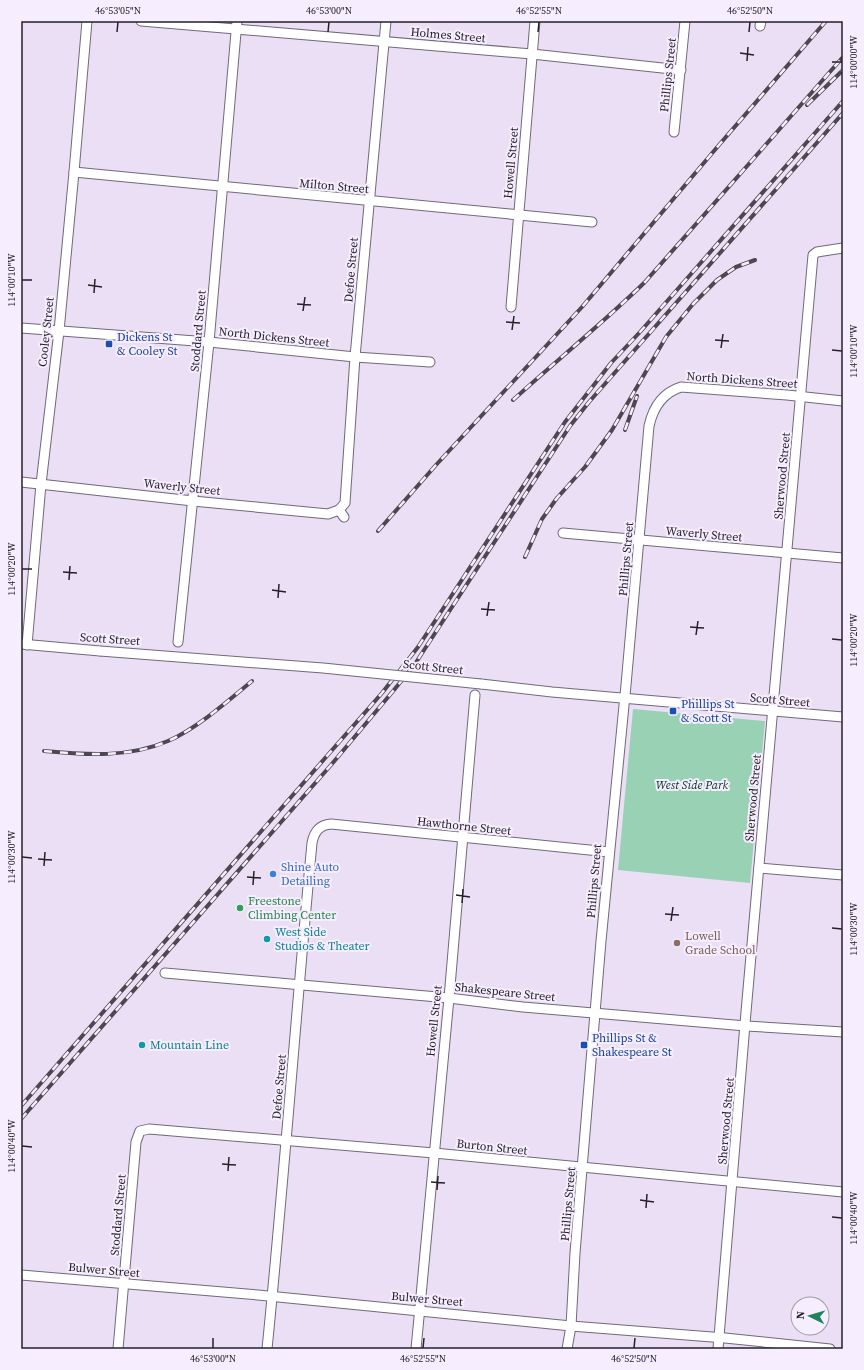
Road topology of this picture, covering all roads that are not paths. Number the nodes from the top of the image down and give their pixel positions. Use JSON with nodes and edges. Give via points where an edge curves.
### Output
{"nodes":[{"id":1,"x":87,"y":21,"type":"edge"},
{"id":2,"x":141,"y":21,"type":"edge"},
{"id":3,"x":386,"y":21,"type":"edge"},
{"id":4,"x":535,"y":21,"type":"edge"},
{"id":5,"x":685,"y":21,"type":"edge"},
{"id":6,"x":236,"y":25,"type":"edge"},
{"id":7,"x":384,"y":42,"type":"junction"},
{"id":8,"x":532,"y":54,"type":"junction"},
{"id":9,"x":681,"y":70,"type":"junction"},
{"id":10,"x":674,"y":132,"type":"dead end"},
{"id":11,"x":74,"y":172,"type":"junction"},
{"id":12,"x":222,"y":187,"type":"junction"},
{"id":13,"x":369,"y":201,"type":"junction"},
{"id":14,"x":519,"y":214,"type":"junction"},
{"id":15,"x":592,"y":222,"type":"dead end"},
{"id":16,"x":843,"y":248,"type":"edge"},
{"id":17,"x":511,"y":307,"type":"dead end"},
{"id":18,"x":21,"y":328,"type":"edge"},
{"id":19,"x":58,"y":332,"type":"junction"},
{"id":20,"x":209,"y":342,"type":"junction"},
{"id":21,"x":355,"y":357,"type":"junction"},
{"id":22,"x":430,"y":362,"type":"dead end"},
{"id":23,"x":801,"y":397,"type":"junction"},
{"id":24,"x":843,"y":401,"type":"edge"},
{"id":25,"x":651,"y":416,"type":"joint"},
{"id":26,"x":21,"y":482,"type":"edge"},
{"id":27,"x":41,"y":484,"type":"junction"},
{"id":28,"x":193,"y":501,"type":"junction"},
{"id":29,"x":342,"y":513,"type":"joint"},
{"id":30,"x":563,"y":533,"type":"dead end"},
{"id":31,"x":639,"y":540,"type":"junction"},
{"id":32,"x":787,"y":554,"type":"junction"},
{"id":33,"x":843,"y":558,"type":"edge"},
{"id":34,"x":178,"y":642,"type":"dead end"},
{"id":35,"x":24,"y":645,"type":"edge"},
{"id":36,"x":475,"y":695,"type":"dead end"},
{"id":37,"x":625,"y":698,"type":"junction"},
{"id":38,"x":773,"y":712,"type":"junction"},
{"id":39,"x":843,"y":717,"type":"edge"},
{"id":40,"x":318,"y":829,"type":"joint"},
{"id":41,"x":463,"y":838,"type":"junction"},
{"id":42,"x":609,"y":852,"type":"junction"},
{"id":43,"x":759,"y":868,"type":"junction"},
{"id":44,"x":843,"y":875,"type":"edge"},
{"id":45,"x":165,"y":973,"type":"dead end"},
{"id":46,"x":299,"y":984,"type":"junction"},
{"id":47,"x":449,"y":998,"type":"junction"},
{"id":48,"x":595,"y":1013,"type":"junction"},
{"id":49,"x":746,"y":1026,"type":"junction"},
{"id":50,"x":843,"y":1032,"type":"edge"},
{"id":51,"x":140,"y":1130,"type":"joint"},
{"id":52,"x":286,"y":1141,"type":"junction"},
{"id":53,"x":434,"y":1153,"type":"junction"},
{"id":54,"x":583,"y":1168,"type":"junction"},
{"id":55,"x":732,"y":1181,"type":"junction"},
{"id":56,"x":843,"y":1192,"type":"edge"},
{"id":57,"x":21,"y":1275,"type":"edge"},
{"id":58,"x":124,"y":1284,"type":"junction"},
{"id":59,"x":272,"y":1297,"type":"junction"},
{"id":60,"x":420,"y":1311,"type":"junction"},
{"id":61,"x":571,"y":1326,"type":"junction"},
{"id":62,"x":719,"y":1338,"type":"junction"},
{"id":63,"x":118,"y":1349,"type":"edge"},
{"id":64,"x":267,"y":1349,"type":"edge"},
{"id":65,"x":416,"y":1349,"type":"edge"},
{"id":66,"x":567,"y":1349,"type":"edge"},
{"id":67,"x":718,"y":1349,"type":"edge"},
{"id":68,"x":830,"y":1349,"type":"edge"}],
"edges":[{"from":1,"to":11,"type":"street","name":"Cooley Street"},
{"from":2,"to":6,"type":"street","name":"Holmes Street"},
{"from":3,"to":7,"type":"street","name":"Defoe Street"},
{"from":4,"to":8,"type":"street","name":"Howell Street"},
{"from":5,"to":9,"type":"street","name":"Phillips Street"},
{"from":6,"to":7,"type":"street","name":"Holmes Street"},
{"from":6,"to":12,"type":"street","name":"Stoddard Street"},
{"from":7,"to":8,"type":"street","name":"Holmes Street"},
{"from":7,"to":13,"type":"street","name":"Defoe Street"},
{"from":8,"to":9,"type":"street","name":"Holmes Street"},
{"from":8,"to":14,"type":"street","name":"Howell Street"},
{"from":9,"to":10,"type":"street","name":"Phillips Street"},
{"from":11,"to":12,"type":"street","name":"Milton Street"},
{"from":11,"to":19,"type":"street","name":"Cooley Street"},
{"from":12,"to":13,"type":"street","name":"Milton Street"},
{"from":12,"to":20,"type":"street","name":"Stoddard Street"},
{"from":13,"to":14,"type":"street","name":"Milton Street"},
{"from":13,"to":21,"type":"street","name":"Defoe Street"},
{"from":14,"to":15,"type":"street","name":"Milton Street"},
{"from":14,"to":17,"type":"street","name":"Howell Street"},
{"from":16,"to":23,"type":"street","name":"Sherwood Street","via":[[817,252],[813,255]]},
{"from":18,"to":19,"type":"street","name":"North Dickens Street"},
{"from":19,"to":20,"type":"street","name":"North Dickens Street"},
{"from":19,"to":27,"type":"street","name":"Cooley Street"},
{"from":20,"to":21,"type":"street","name":"North Dickens Street"},
{"from":20,"to":28,"type":"street","name":"Stoddard Street"},
{"from":21,"to":22,"type":"street","name":"North Dickens Street"},
{"from":21,"to":29,"type":"street","name":"Defoe Street","via":[[345,503]]},
{"from":23,"to":24,"type":"street","name":"North Dickens Street"},
{"from":23,"to":25,"type":"street","name":"North Dickens Street","via":[[681,387],[661,399]]},
{"from":23,"to":32,"type":"street","name":"Sherwood Street"},
{"from":25,"to":31,"type":"street","name":"Phillips Street"},
{"from":26,"to":27,"type":"street","name":"Waverly Street"},
{"from":27,"to":28,"type":"street","name":"Waverly Street"},
{"from":27,"to":35,"type":"street","name":"Cooley Street"},
{"from":28,"to":29,"type":"street","name":"Waverly Street","via":[[328,514]]},
{"from":28,"to":34,"type":"street","name":"Stoddard Street"},
{"from":30,"to":31,"type":"street","name":"Waverly Street"},
{"from":31,"to":32,"type":"street","name":"Waverly Street"},
{"from":31,"to":37,"type":"street","name":"Phillips Street"},
{"from":32,"to":33,"type":"street","name":"Waverly Street"},
{"from":32,"to":38,"type":"street","name":"Sherwood Street"},
{"from":35,"to":37,"type":"street","name":"Scott Street","bridge":true,"via":[[322,668]]},
{"from":36,"to":41,"type":"street","name":"Howell Street"},
{"from":37,"to":38,"type":"street","name":"Scott Street"},
{"from":37,"to":42,"type":"street","name":"Phillips Street"},
{"from":38,"to":39,"type":"street","name":"Scott Street"},
{"from":38,"to":43,"type":"street","name":"Sherwood Street"},
{"from":40,"to":41,"type":"street","name":"Hawthorne Street","via":[[331,824]]},
{"from":40,"to":46,"type":"street","name":"Defoe Street","via":[[312,843]]},
{"from":41,"to":42,"type":"street","name":"Hawthorne Street"},
{"from":41,"to":47,"type":"street","name":"Howell Street"},
{"from":42,"to":48,"type":"street","name":"Phillips Street"},
{"from":43,"to":44,"type":"street"},
{"from":43,"to":49,"type":"street","name":"Sherwood Street"},
{"from":45,"to":46,"type":"street","name":"Shakespeare Street"},
{"from":46,"to":47,"type":"street","name":"Shakespeare Street"},
{"from":46,"to":52,"type":"street","name":"Defoe Street"},
{"from":47,"to":48,"type":"street","name":"Shakespeare Street"},
{"from":47,"to":53,"type":"street","name":"Howell Street"},
{"from":48,"to":49,"type":"street","name":"Shakespeare Street"},
{"from":48,"to":54,"type":"street","name":"Phillips Street"},
{"from":49,"to":50,"type":"street","name":"Shakespeare Street"},
{"from":49,"to":55,"type":"street","name":"Sherwood Street"},
{"from":51,"to":52,"type":"street","name":"Burton Street"},
{"from":51,"to":58,"type":"street","name":"Stoddard Street","via":[[136,1142]]},
{"from":52,"to":53,"type":"street","name":"Burton Street"},
{"from":52,"to":59,"type":"street","name":"Defoe Street"},
{"from":53,"to":54,"type":"street","name":"Burton Street"},
{"from":53,"to":60,"type":"street","name":"Howell Street"},
{"from":54,"to":55,"type":"street","name":"Burton Street"},
{"from":54,"to":61,"type":"street","name":"Phillips Street"},
{"from":55,"to":56,"type":"street","name":"Burton Street"},
{"from":55,"to":62,"type":"street","name":"Sherwood Street"},
{"from":57,"to":58,"type":"street","name":"Bulwer Street"},
{"from":58,"to":59,"type":"street","name":"Bulwer Street"},
{"from":58,"to":63,"type":"street","name":"Stoddard Street"},
{"from":59,"to":60,"type":"street","name":"Bulwer Street"},
{"from":59,"to":64,"type":"street","name":"Defoe Street"},
{"from":60,"to":61,"type":"street","name":"Bulwer Street"},
{"from":60,"to":65,"type":"street","name":"Howell Street"},
{"from":61,"to":62,"type":"street","name":"Bulwer Street"},
{"from":61,"to":66,"type":"street","name":"Phillips Street"},
{"from":62,"to":67,"type":"street","name":"Sherwood Street"},
{"from":62,"to":68,"type":"street","name":"Bulwer Street"}]}
